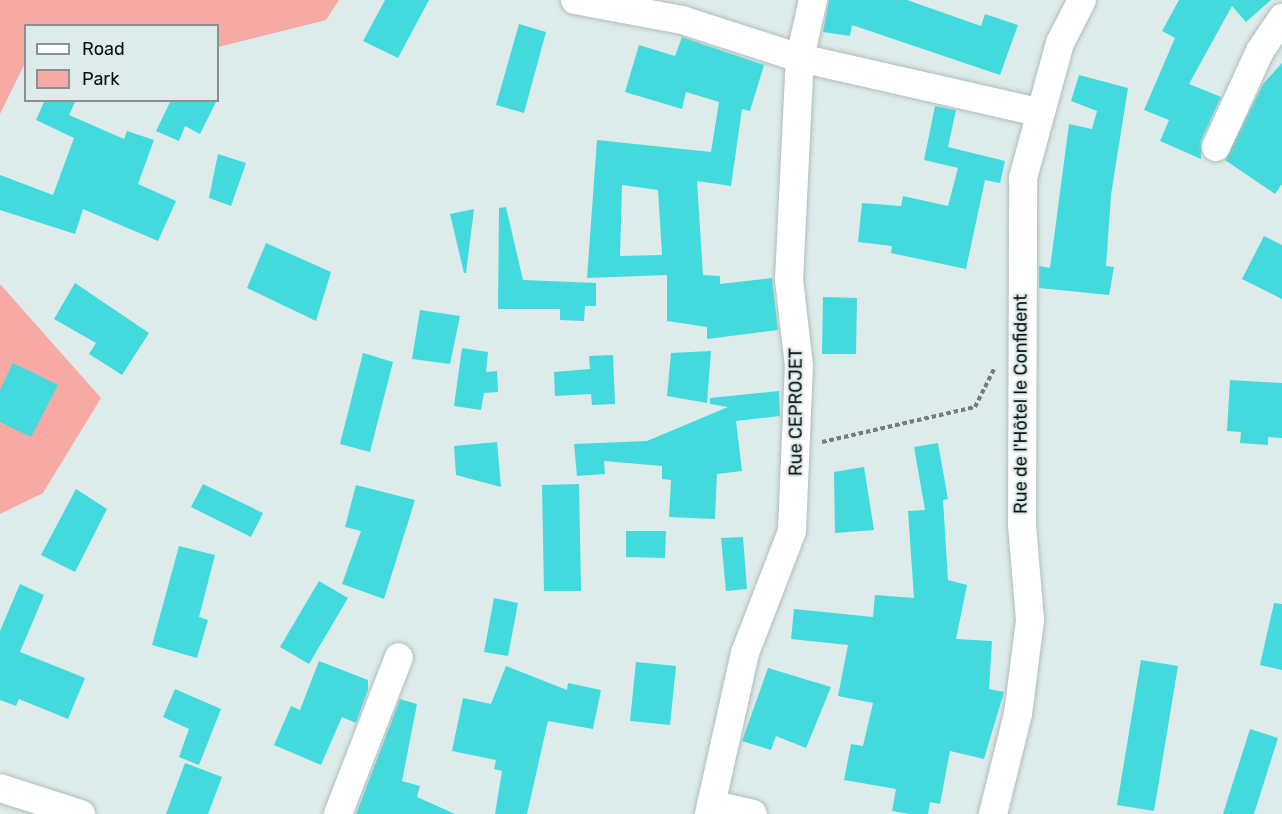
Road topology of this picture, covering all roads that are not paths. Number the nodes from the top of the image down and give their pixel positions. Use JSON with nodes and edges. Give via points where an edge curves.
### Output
{"nodes":[{"id":1,"x":574,"y":0,"type":"edge"},
{"id":2,"x":813,"y":0,"type":"edge"},
{"id":3,"x":1082,"y":0,"type":"edge"},
{"id":4,"x":1282,"y":18,"type":"edge"},
{"id":5,"x":800,"y":58,"type":"junction"},
{"id":6,"x":1038,"y":112,"type":"junction"},
{"id":7,"x":1216,"y":147,"type":"dead end"},
{"id":8,"x":399,"y":657,"type":"dead end"},
{"id":9,"x":0,"y":788,"type":"edge"},
{"id":10,"x":710,"y":809,"type":"edge"},
{"id":11,"x":81,"y":814,"type":"edge"},
{"id":12,"x":338,"y":814,"type":"edge"},
{"id":13,"x":753,"y":814,"type":"edge"},
{"id":14,"x":993,"y":814,"type":"edge"}],
"edges":[{"from":1,"to":5,"type":"street","via":[[682,20]]},
{"from":2,"to":5,"type":"street","name":"Rue CEPROJET"},
{"from":3,"to":6,"type":"street","name":"Rue de l'Hôtel le Confident","via":[[1060,43]]},
{"from":4,"to":7,"type":"street","via":[[1260,51]]},
{"from":5,"to":6,"type":"street"},
{"from":5,"to":10,"type":"street","name":"Rue CEPROJET","via":[[789,280],[799,447],[792,531],[745,653]]},
{"from":6,"to":14,"type":"street","name":"Rue de l'Hôtel le Confident","via":[[1023,178],[1019,321],[1022,524],[1030,620],[1018,714]]},
{"from":8,"to":12,"type":"street"},
{"from":9,"to":11,"type":"street"},
{"from":10,"to":13,"type":"street"}]}
